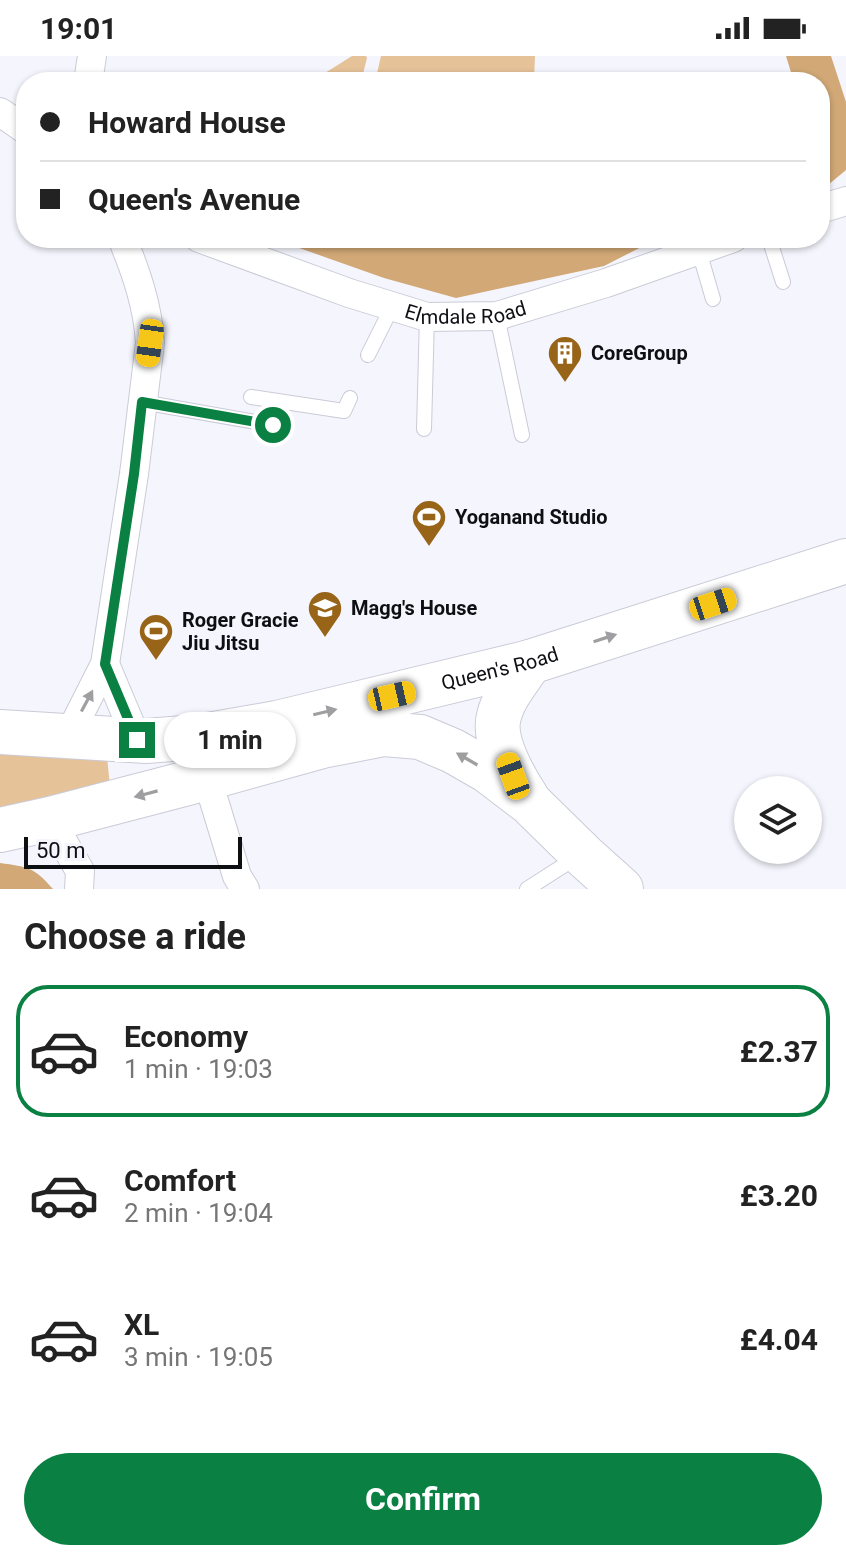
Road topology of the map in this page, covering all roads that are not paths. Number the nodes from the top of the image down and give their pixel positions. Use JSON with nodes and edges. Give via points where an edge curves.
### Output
{"nodes":[{"id":1,"x":127,"y":248,"type":"edge"},
{"id":2,"x":227,"y":248,"type":"edge"},
{"id":3,"x":707,"y":248,"type":"edge"},
{"id":4,"x":772,"y":248,"type":"edge"},
{"id":5,"x":699,"y":251,"type":"junction"},
{"id":6,"x":783,"y":282,"type":"dead end"},
{"id":7,"x":713,"y":299,"type":"dead end"},
{"id":8,"x":392,"y":307,"type":"junction"},
{"id":9,"x":497,"y":316,"type":"junction"},
{"id":10,"x":427,"y":317,"type":"junction"},
{"id":11,"x":368,"y":355,"type":"dead end"},
{"id":12,"x":251,"y":397,"type":"dead end"},
{"id":13,"x":350,"y":398,"type":"dead end"},
{"id":14,"x":142,"y":402,"type":"junction"},
{"id":15,"x":273,"y":425,"type":"dead end"},
{"id":16,"x":424,"y":429,"type":"dead end"},
{"id":17,"x":522,"y":435,"type":"dead end"},
{"id":18,"x":846,"y":561,"type":"edge"},
{"id":19,"x":530,"y":662,"type":"junction"},
{"id":20,"x":105,"y":664,"type":"junction"},
{"id":21,"x":0,"y":732,"type":"edge"},
{"id":22,"x":68,"y":737,"type":"junction"},
{"id":23,"x":137,"y":740,"type":"junction"},
{"id":24,"x":207,"y":778,"type":"junction"},
{"id":25,"x":530,"y":803,"type":"junction"},
{"id":26,"x":50,"y":819,"type":"junction"},
{"id":27,"x":0,"y":830,"type":"edge"},
{"id":28,"x":582,"y":854,"type":"junction"},
{"id":29,"x":240,"y":885,"type":"edge"},
{"id":30,"x":79,"y":889,"type":"edge"},
{"id":31,"x":527,"y":889,"type":"edge"},
{"id":32,"x":621,"y":889,"type":"edge"}],
"edges":[{"from":1,"to":14,"type":"street","via":[[149,321]]},
{"from":2,"to":8,"type":"street","name":"Elmdale Road"},
{"from":3,"to":5,"type":"street","name":"Elmdale Road"},
{"from":4,"to":6,"type":"lane"},
{"from":5,"to":7,"type":"lane"},
{"from":5,"to":9,"type":"street","name":"Elmdale Road"},
{"from":8,"to":10,"type":"street","name":"Elmdale Road"},
{"from":8,"to":11,"type":"lane"},
{"from":9,"to":10,"type":"street","name":"Elmdale Road"},
{"from":9,"to":17,"type":"lane"},
{"from":10,"to":16,"type":"lane"},
{"from":12,"to":13,"type":"lane","via":[[344,411]]},
{"from":14,"to":15,"type":"lane"},
{"from":14,"to":20,"type":"street"},
{"from":19,"to":18,"type":"main road","name":"Queen's Road","one_way":true},
{"from":23,"to":19,"type":"main road","name":"Queen's Road","one_way":true,"via":[[250,728]]},
{"from":19,"to":25,"type":"main road","via":[[498,717],[497,731],[513,776]]},
{"from":22,"to":20,"type":"street","one_way":true},
{"from":20,"to":23,"type":"street"},
{"from":21,"to":22,"type":"main road","name":"Queen's Road"},
{"from":22,"to":23,"type":"main road","name":"Queen's Road"},
{"from":25,"to":24,"type":"main road","one_way":true,"via":[[453,751],[420,737],[384,734]]},
{"from":24,"to":26,"type":"main road","one_way":true},
{"from":24,"to":29,"type":"street"},
{"from":25,"to":28,"type":"main road"},
{"from":26,"to":27,"type":"main road"},
{"from":26,"to":30,"type":"street","via":[[80,871]]},
{"from":28,"to":31,"type":"lane"},
{"from":28,"to":32,"type":"main road"}]}
